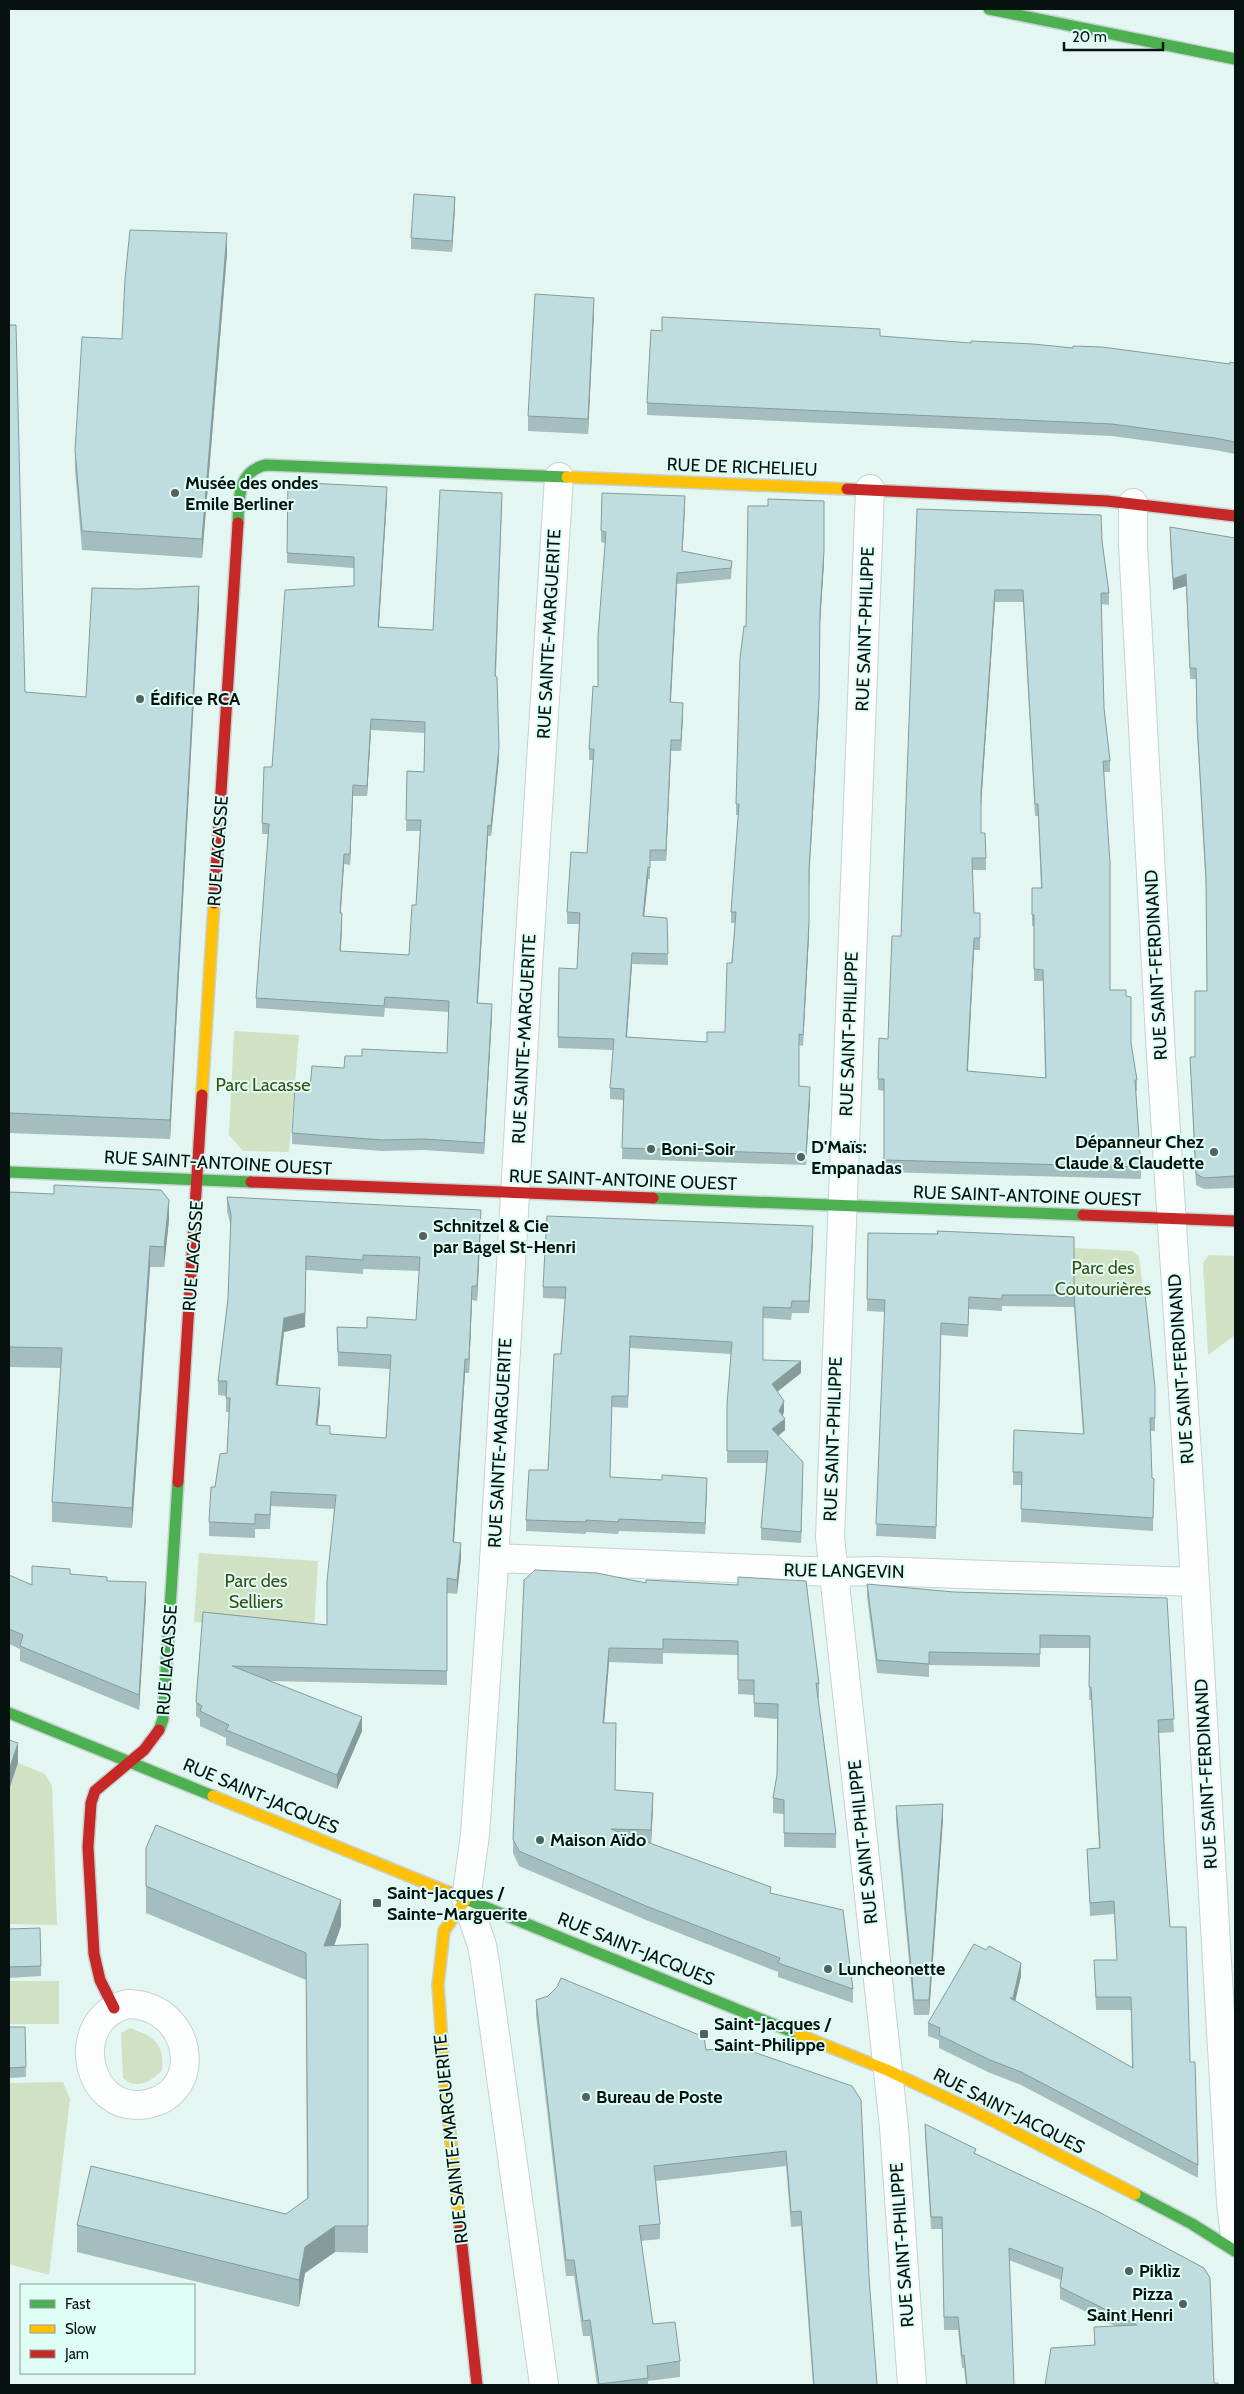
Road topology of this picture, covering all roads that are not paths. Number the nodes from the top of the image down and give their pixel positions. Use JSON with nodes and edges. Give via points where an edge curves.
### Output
{"nodes":[{"id":1,"x":989,"y":9,"type":"edge"},
{"id":2,"x":1235,"y":59,"type":"edge"},
{"id":3,"x":249,"y":471,"type":"joint"},
{"id":4,"x":558,"y":477,"type":"junction"},
{"id":5,"x":870,"y":489,"type":"junction"},
{"id":6,"x":1133,"y":503,"type":"junction"},
{"id":7,"x":1235,"y":516,"type":"edge"},
{"id":8,"x":9,"y":1172,"type":"edge"},
{"id":9,"x":198,"y":1181,"type":"junction"},
{"id":10,"x":516,"y":1193,"type":"junction"},
{"id":11,"x":841,"y":1206,"type":"junction"},
{"id":12,"x":1171,"y":1219,"type":"junction"},
{"id":13,"x":1235,"y":1221,"type":"edge"},
{"id":14,"x":494,"y":1558,"type":"junction"},
{"id":15,"x":833,"y":1572,"type":"junction"},
{"id":16,"x":1195,"y":1582,"type":"junction"},
{"id":17,"x":9,"y":1713,"type":"edge"},
{"id":18,"x":130,"y":1762,"type":"junction"},
{"id":19,"x":466,"y":1899,"type":"junction"},
{"id":20,"x":114,"y":2008,"type":"dead end"},
{"id":21,"x":887,"y":2070,"type":"junction"},
{"id":22,"x":1235,"y":2236,"type":"edge"},
{"id":23,"x":1235,"y":2251,"type":"edge"},
{"id":24,"x":477,"y":2385,"type":"edge"},
{"id":25,"x":544,"y":2385,"type":"edge"},
{"id":26,"x":912,"y":2385,"type":"edge"}],
"edges":[{"from":1,"to":2,"type":"main road"},
{"from":3,"to":4,"type":"main road","name":"RUE DE RICHELIEU","via":[[259,465],[273,464]]},
{"from":3,"to":9,"type":"main road","name":"RUE LACASSE","via":[[240,491]]},
{"from":4,"to":5,"type":"main road","name":"RUE DE RICHELIEU"},
{"from":4,"to":10,"type":"street","name":"RUE SAINTE-MARGUERITE"},
{"from":5,"to":6,"type":"main road","name":"RUE DE RICHELIEU"},
{"from":5,"to":11,"type":"street","name":"RUE SAINT-PHILIPPE"},
{"from":6,"to":7,"type":"main road","name":"RUE DE RICHELIEU"},
{"from":6,"to":12,"type":"street","name":"RUE SAINT-FERDINAND","via":[[1133,555]]},
{"from":8,"to":9,"type":"main road","name":"RUE SAINT-ANTOINE OUEST"},
{"from":9,"to":10,"type":"main road","name":"RUE SAINT-ANTOINE OUEST"},
{"from":9,"to":18,"type":"main road","name":"RUE LACASSE","via":[[163,1719],[156,1738]]},
{"from":10,"to":11,"type":"main road","name":"RUE SAINT-ANTOINE OUEST"},
{"from":10,"to":14,"type":"street","name":"RUE SAINTE-MARGUERITE"},
{"from":11,"to":12,"type":"main road","name":"RUE SAINT-ANTOINE OUEST"},
{"from":11,"to":15,"type":"street","name":"RUE SAINT-PHILIPPE","via":[[830,1537]]},
{"from":12,"to":13,"type":"main road","name":"RUE SAINT-ANTOINE OUEST"},
{"from":12,"to":16,"type":"street","name":"RUE SAINT-FERDINAND"},
{"from":14,"to":15,"type":"street","name":"RUE LANGEVIN"},
{"from":14,"to":19,"type":"street","name":"RUE SAINTE-MARGUERITE","via":[[475,1835]]},
{"from":15,"to":16,"type":"street","name":"RUE LANGEVIN"},
{"from":15,"to":21,"type":"street","name":"RUE SAINT-PHILIPPE"},
{"from":16,"to":22,"type":"street","name":"RUE SAINT-FERDINAND","via":[[1230,2203]]},
{"from":17,"to":18,"type":"main road","name":"RUE SAINT-JACQUES"},
{"from":18,"to":19,"type":"main road","name":"RUE SAINT-JACQUES"},
{"from":18,"to":20,"type":"main road","name":"RUE LACASSE","via":[[95,1791],[89,1828],[97,1970]]},
{"from":19,"to":21,"type":"main road","name":"RUE SAINT-JACQUES"},
{"from":19,"to":24,"type":"main road","name":"RUE SAINTE-MARGUERITE","via":[[444,1931],[438,1985],[445,2086]]},
{"from":19,"to":25,"type":"street","name":"RUE SAINTE-MARGUERITE","via":[[485,1963]]},
{"from":21,"to":23,"type":"main road","name":"RUE SAINT-JACQUES","via":[[970,2109],[1192,2224]]},
{"from":21,"to":26,"type":"street","name":"RUE SAINT-PHILIPPE"}]}
